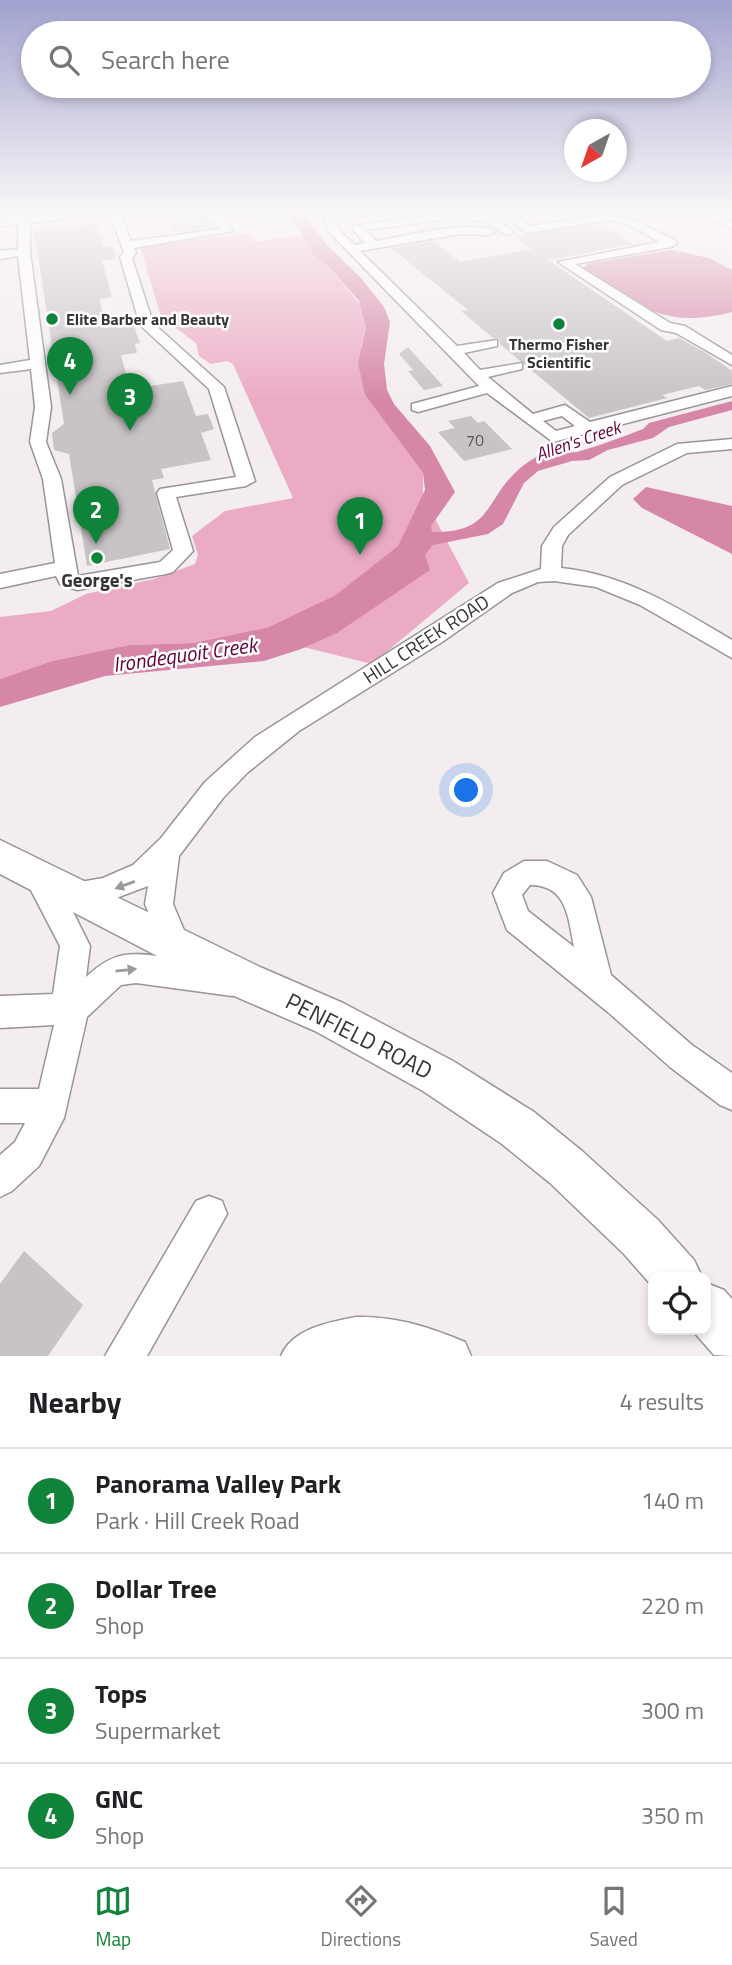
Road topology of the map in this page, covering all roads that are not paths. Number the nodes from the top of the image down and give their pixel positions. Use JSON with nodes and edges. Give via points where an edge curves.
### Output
{"nodes":[{"id":1,"x":26,"y":273,"type":"edge"},
{"id":2,"x":130,"y":273,"type":"edge"},
{"id":3,"x":376,"y":273,"type":"edge"},
{"id":4,"x":582,"y":273,"type":"edge"},
{"id":5,"x":497,"y":348,"type":"dead end"},
{"id":6,"x":457,"y":357,"type":"junction"},
{"id":7,"x":732,"y":361,"type":"edge"},
{"id":8,"x":37,"y":364,"type":"junction"},
{"id":9,"x":517,"y":366,"type":"dead end"},
{"id":10,"x":0,"y":369,"type":"edge"},
{"id":11,"x":477,"y":375,"type":"junction"},
{"id":12,"x":490,"y":388,"type":"junction"},
{"id":13,"x":732,"y":391,"type":"edge"},
{"id":14,"x":418,"y":407,"type":"dead end"},
{"id":15,"x":531,"y":419,"type":"joint"},
{"id":16,"x":586,"y":427,"type":"joint"},
{"id":17,"x":732,"y":444,"type":"edge"},
{"id":18,"x":64,"y":568,"type":"junction"},
{"id":19,"x":551,"y":574,"type":"junction"},
{"id":20,"x":0,"y":581,"type":"edge"},
{"id":21,"x":732,"y":650,"type":"edge"},
{"id":22,"x":166,"y":853,"type":"junction"},
{"id":23,"x":0,"y":856,"type":"edge"},
{"id":24,"x":37,"y":876,"type":"junction"},
{"id":25,"x":73,"y":895,"type":"junction"},
{"id":26,"x":177,"y":947,"type":"junction"},
{"id":27,"x":246,"y":981,"type":"junction"},
{"id":28,"x":598,"y":985,"type":"dead end"},
{"id":29,"x":73,"y":1009,"type":"junction"},
{"id":30,"x":0,"y":1012,"type":"edge"},
{"id":31,"x":732,"y":1093,"type":"edge"},
{"id":32,"x":0,"y":1106,"type":"edge"},
{"id":33,"x":52,"y":1106,"type":"junction"},
{"id":34,"x":0,"y":1179,"type":"edge"},
{"id":35,"x":209,"y":1214,"type":"dead end"},
{"id":36,"x":672,"y":1272,"type":"edge"},
{"id":37,"x":711,"y":1314,"type":"edge"},
{"id":38,"x":732,"y":1337,"type":"edge"},
{"id":39,"x":125,"y":1356,"type":"edge"},
{"id":40,"x":301,"y":1356,"type":"edge"},
{"id":41,"x":451,"y":1356,"type":"edge"}],
"edges":[{"from":1,"to":8,"type":"street"},
{"from":2,"to":18,"type":"street","via":[[146,325],[216,387],[246,481],[166,493],[183,551],[166,567],[77,583],[67,579]]},
{"from":3,"to":6,"type":"street"},
{"from":4,"to":7,"type":"street","via":[[666,327],[680,329]]},
{"from":5,"to":6,"type":"street"},
{"from":6,"to":11,"type":"street"},
{"from":8,"to":10,"type":"street"},
{"from":8,"to":18,"type":"street","via":[[43,413],[38,442],[51,479]]},
{"from":9,"to":11,"type":"street"},
{"from":11,"to":12,"type":"street"},
{"from":12,"to":14,"type":"street"},
{"from":12,"to":15,"type":"street"},
{"from":13,"to":16,"type":"street"},
{"from":15,"to":16,"type":"street","via":[[565,410]]},
{"from":17,"to":19,"type":"street","via":[[683,448],[616,481],[561,531],[552,546]]},
{"from":18,"to":20,"type":"street"},
{"from":19,"to":21,"type":"street","name":"HILL CREEK ROAD","via":[[578,576],[630,592]]},
{"from":19,"to":22,"type":"street","name":"HILL CREEK ROAD","via":[[507,587],[261,744],[214,791]]},
{"from":22,"to":25,"type":"street","name":"HILL CREEK ROAD","one_way":true,"via":[[136,882]]},
{"from":22,"to":26,"type":"street","name":"HILL CREEK ROAD","via":[[159,904]]},
{"from":23,"to":24,"type":"main road","name":"PENFIELD ROAD"},
{"from":24,"to":25,"type":"main road","name":"PENFIELD ROAD"},
{"from":24,"to":29,"type":"street","via":[[75,947],[68,993]]},
{"from":25,"to":26,"type":"main road","name":"PENFIELD ROAD"},
{"from":26,"to":27,"type":"main road","name":"PENFIELD ROAD"},
{"from":29,"to":27,"type":"street","one_way":true,"via":[[114,971],[136,968]]},
{"from":27,"to":36,"type":"main road","name":"PENFIELD ROAD","via":[[373,1039],[518,1128],[613,1211]]},
{"from":28,"to":31,"type":"street"},
{"from":29,"to":30,"type":"street"},
{"from":29,"to":33,"type":"street"},
{"from":32,"to":33,"type":"street"},
{"from":33,"to":34,"type":"street","via":[[27,1154]]},
{"from":35,"to":39,"type":"street"},
{"from":37,"to":38,"type":"main road"},
{"from":40,"to":41,"type":"street","via":[[323,1342],[371,1336],[419,1342]]}]}
